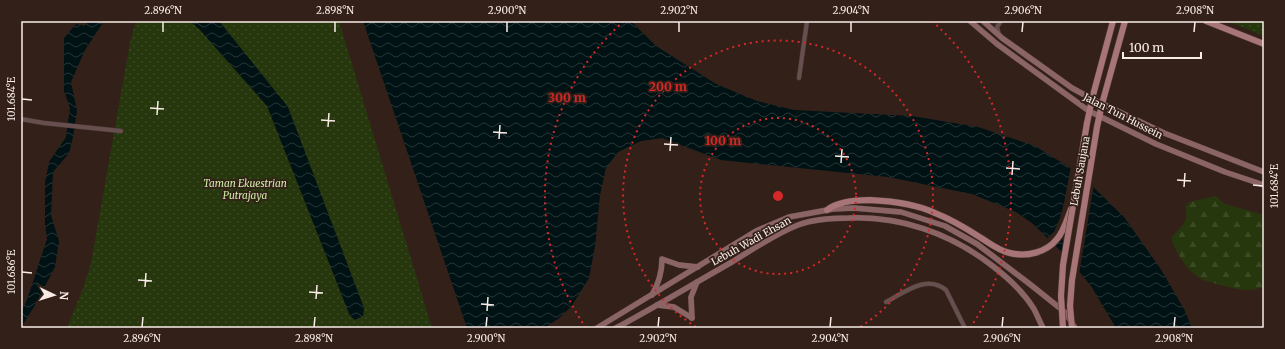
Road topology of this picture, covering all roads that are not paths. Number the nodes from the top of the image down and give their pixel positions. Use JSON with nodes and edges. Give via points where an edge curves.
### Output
{"nodes":[{"id":1,"x":808,"y":21,"type":"edge"},
{"id":2,"x":970,"y":21,"type":"edge"},
{"id":3,"x":983,"y":21,"type":"edge"},
{"id":4,"x":995,"y":21,"type":"edge"},
{"id":5,"x":1001,"y":21,"type":"edge"},
{"id":6,"x":1113,"y":21,"type":"edge"},
{"id":7,"x":1125,"y":21,"type":"edge"},
{"id":8,"x":1206,"y":21,"type":"edge"},
{"id":9,"x":999,"y":35,"type":"junction"},
{"id":10,"x":1264,"y":44,"type":"edge"},
{"id":11,"x":799,"y":78,"type":"dead end"},
{"id":12,"x":1092,"y":99,"type":"junction"},
{"id":13,"x":1102,"y":104,"type":"junction"},
{"id":14,"x":1089,"y":111,"type":"junction"},
{"id":15,"x":1099,"y":116,"type":"junction"},
{"id":16,"x":21,"y":119,"type":"edge"},
{"id":17,"x":121,"y":131,"type":"dead end"},
{"id":18,"x":1264,"y":172,"type":"edge"},
{"id":19,"x":1264,"y":185,"type":"edge"},
{"id":20,"x":1072,"y":206,"type":"junction"},
{"id":21,"x":827,"y":210,"type":"junction"},
{"id":22,"x":699,"y":267,"type":"junction"},
{"id":23,"x":697,"y":282,"type":"junction"},
{"id":24,"x":652,"y":296,"type":"junction"},
{"id":25,"x":886,"y":302,"type":"dead end"},
{"id":26,"x":657,"y":305,"type":"junction"},
{"id":27,"x":597,"y":328,"type":"edge"},
{"id":28,"x":616,"y":328,"type":"edge"},
{"id":29,"x":965,"y":328,"type":"edge"},
{"id":30,"x":1043,"y":328,"type":"edge"},
{"id":31,"x":1063,"y":328,"type":"edge"},
{"id":32,"x":1072,"y":328,"type":"edge"},
{"id":33,"x":1075,"y":328,"type":"edge"}],
"edges":[{"from":1,"to":11,"type":"street"},
{"from":2,"to":14,"type":"main road","name":"Jalan Tun Hussein","via":[[997,44]]},
{"from":3,"to":4,"type":"street"},
{"from":3,"to":9,"type":"main road","name":"Jalan Tun Hussein"},
{"from":5,"to":9,"type":"street","via":[[997,27]]},
{"from":6,"to":12,"type":"main road","name":"Lebuh Saujana"},
{"from":7,"to":13,"type":"main road","name":"Lebuh Saujana"},
{"from":8,"to":10,"type":"main road"},
{"from":9,"to":12,"type":"main road","name":"Jalan Tun Hussein","via":[[1072,88]]},
{"from":12,"to":13,"type":"main road","name":"Jalan Tun Hussein"},
{"from":12,"to":14,"type":"main road","name":"Lebuh Saujana"},
{"from":13,"to":15,"type":"main road","name":"Lebuh Saujana"},
{"from":13,"to":18,"type":"main road","name":"Jalan Tun Hussein","via":[[1164,133]]},
{"from":14,"to":15,"type":"main road","name":"Jalan Tun Hussein"},
{"from":14,"to":20,"type":"main road","name":"Lebuh Saujana","bridge":true},
{"from":15,"to":19,"type":"main road","name":"Jalan Tun Hussein","via":[[1156,144]]},
{"from":15,"to":32,"type":"main road","name":"Lebuh Saujana","bridge":true,"via":[[1072,280]]},
{"from":16,"to":17,"type":"street"},
{"from":20,"to":21,"type":"main road","via":[[1058,238],[1039,252],[1024,255],[1009,253],[934,212],[899,203],[866,200],[832,205]]},
{"from":20,"to":31,"type":"main road","name":"Lebuh Saujana","bridge":true,"via":[[1062,280]]},
{"from":21,"to":22,"type":"main road","via":[[789,217],[756,231]]},
{"from":21,"to":33,"type":"main road","via":[[854,208],[901,212],[945,226],[977,244],[1036,289],[1066,314]]},
{"from":22,"to":24,"type":"main road"},
{"from":22,"to":24,"type":"main road","via":[[679,265],[662,259],[660,280]]},
{"from":23,"to":26,"type":"main road","name":"Lebuh Wadi Ehsan"},
{"from":23,"to":26,"type":"main road","via":[[691,297],[692,318],[674,307]]},
{"from":23,"to":30,"type":"main road","name":"Lebuh Wadi Ehsan","via":[[768,240],[798,226],[834,218],[878,219],[925,228],[974,252],[1016,287],[1033,308]]},
{"from":24,"to":27,"type":"main road"},
{"from":25,"to":29,"type":"street","via":[[919,285],[934,283],[946,290]]},
{"from":26,"to":28,"type":"main road","name":"Lebuh Wadi Ehsan"}]}
